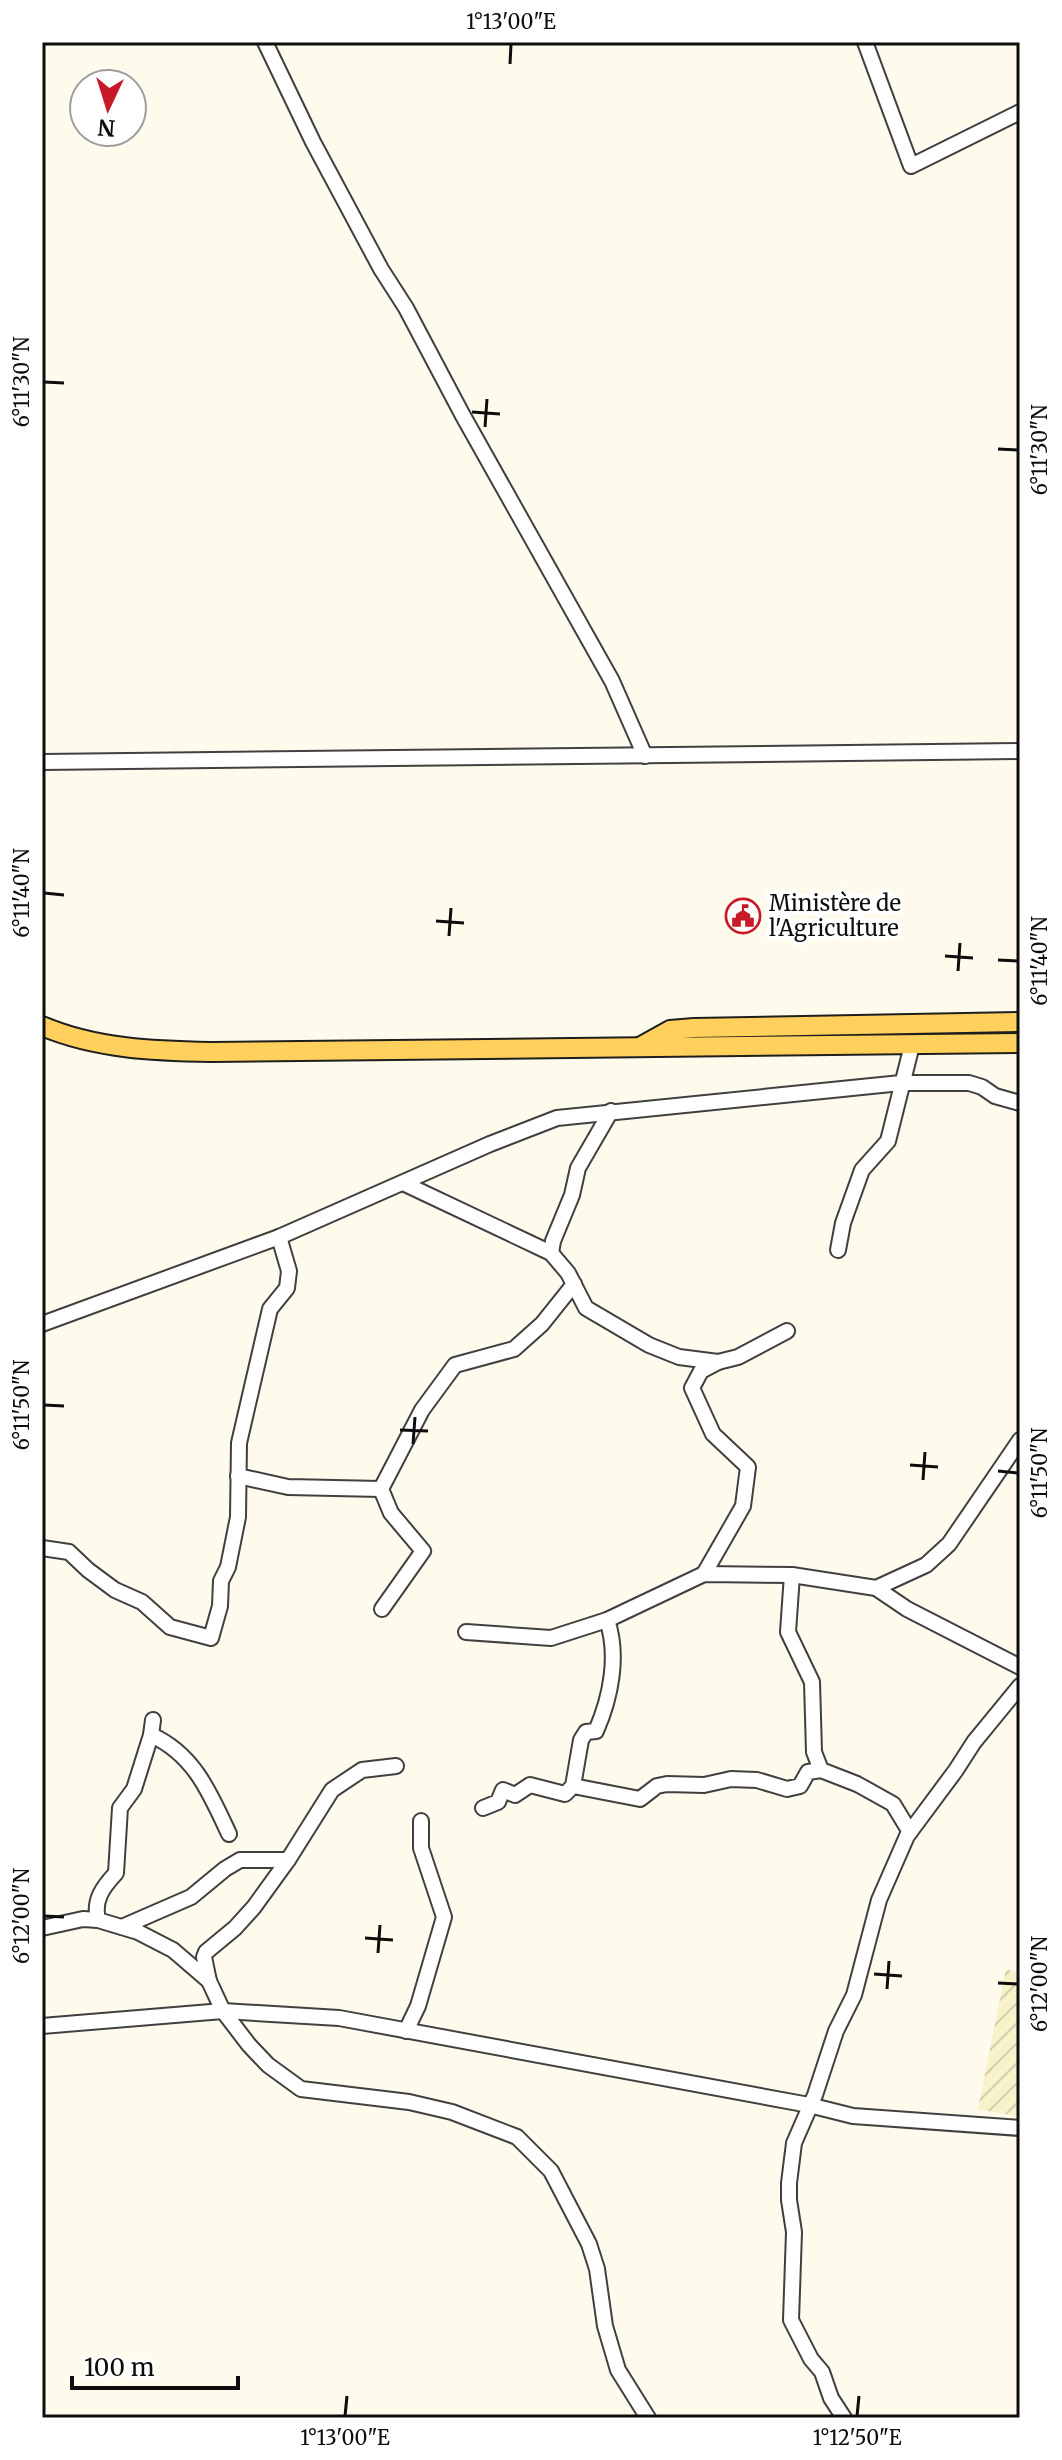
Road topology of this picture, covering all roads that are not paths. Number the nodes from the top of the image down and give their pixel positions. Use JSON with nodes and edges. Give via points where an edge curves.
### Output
{"nodes":[{"id":1,"x":265,"y":42,"type":"edge"},
{"id":2,"x":865,"y":42,"type":"edge"},
{"id":3,"x":1020,"y":112,"type":"edge"},
{"id":4,"x":1020,"y":751,"type":"edge"},
{"id":5,"x":645,"y":756,"type":"junction"},
{"id":6,"x":42,"y":762,"type":"edge"},
{"id":7,"x":1020,"y":1022,"type":"edge"},
{"id":8,"x":42,"y":1026,"type":"edge"},
{"id":9,"x":1020,"y":1043,"type":"edge"},
{"id":10,"x":912,"y":1045,"type":"junction"},
{"id":11,"x":641,"y":1046,"type":"junction"},
{"id":12,"x":901,"y":1083,"type":"junction"},
{"id":13,"x":1020,"y":1103,"type":"edge"},
{"id":14,"x":611,"y":1111,"type":"junction"},
{"id":15,"x":403,"y":1183,"type":"junction"},
{"id":16,"x":279,"y":1237,"type":"junction"},
{"id":17,"x":838,"y":1250,"type":"dead end"},
{"id":18,"x":551,"y":1253,"type":"junction"},
{"id":19,"x":574,"y":1284,"type":"junction"},
{"id":20,"x":42,"y":1324,"type":"edge"},
{"id":21,"x":787,"y":1331,"type":"dead end"},
{"id":22,"x":718,"y":1362,"type":"junction"},
{"id":23,"x":1020,"y":1440,"type":"edge"},
{"id":24,"x":238,"y":1476,"type":"junction"},
{"id":25,"x":381,"y":1489,"type":"junction"},
{"id":26,"x":42,"y":1548,"type":"edge"},
{"id":27,"x":704,"y":1574,"type":"junction"},
{"id":28,"x":792,"y":1575,"type":"junction"},
{"id":29,"x":876,"y":1588,"type":"junction"},
{"id":30,"x":382,"y":1609,"type":"dead end"},
{"id":31,"x":607,"y":1620,"type":"junction"},
{"id":32,"x":466,"y":1632,"type":"dead end"},
{"id":33,"x":1020,"y":1667,"type":"edge"},
{"id":34,"x":1020,"y":1686,"type":"edge"},
{"id":35,"x":396,"y":1766,"type":"dead end"},
{"id":36,"x":821,"y":1770,"type":"junction"},
{"id":37,"x":573,"y":1786,"type":"junction"},
{"id":38,"x":483,"y":1808,"type":"dead end"},
{"id":39,"x":421,"y":1821,"type":"dead end"},
{"id":40,"x":910,"y":1832,"type":"junction"},
{"id":41,"x":229,"y":1834,"type":"dead end"},
{"id":42,"x":288,"y":1860,"type":"junction"},
{"id":43,"x":98,"y":1920,"type":"junction"},
{"id":44,"x":122,"y":1927,"type":"junction"},
{"id":45,"x":42,"y":1928,"type":"edge"},
{"id":46,"x":209,"y":1981,"type":"junction"},
{"id":47,"x":223,"y":2011,"type":"junction"},
{"id":48,"x":42,"y":2026,"type":"edge"},
{"id":49,"x":406,"y":2031,"type":"junction"},
{"id":50,"x":809,"y":2105,"type":"junction"},
{"id":51,"x":1020,"y":2128,"type":"edge"},
{"id":52,"x":648,"y":2418,"type":"edge"},
{"id":53,"x":844,"y":2418,"type":"edge"}],
"edges":[{"from":1,"to":5,"type":"street","via":[[381,269],[612,681]]},
{"from":2,"to":3,"type":"street","via":[[911,166]]},
{"from":4,"to":5,"type":"street"},
{"from":5,"to":6,"type":"street"},
{"from":7,"to":11,"type":"main road","via":[[694,1028],[670,1030]]},
{"from":8,"to":11,"type":"main road","via":[[84,1040],[165,1051]]},
{"from":9,"to":10,"type":"main road"},
{"from":10,"to":11,"type":"main road"},
{"from":10,"to":12,"type":"street"},
{"from":12,"to":13,"type":"street","via":[[969,1083]]},
{"from":12,"to":14,"type":"street"},
{"from":12,"to":17,"type":"street","via":[[888,1141],[862,1170]]},
{"from":14,"to":15,"type":"street","via":[[557,1118]]},
{"from":14,"to":18,"type":"street","via":[[578,1168]]},
{"from":15,"to":16,"type":"street"},
{"from":15,"to":18,"type":"street"},
{"from":16,"to":20,"type":"street"},
{"from":16,"to":24,"type":"street","via":[[289,1271],[287,1288],[270,1309],[239,1443]]},
{"from":18,"to":19,"type":"street"},
{"from":19,"to":22,"type":"street","via":[[586,1308],[649,1345],[679,1357]]},
{"from":19,"to":25,"type":"street","via":[[514,1349],[455,1365],[422,1410]]},
{"from":21,"to":22,"type":"street"},
{"from":22,"to":27,"type":"street","via":[[701,1371],[692,1388],[713,1434],[748,1467],[743,1506]]},
{"from":23,"to":29,"type":"street","via":[[949,1544],[926,1565]]},
{"from":24,"to":25,"type":"street","via":[[288,1487]]},
{"from":24,"to":26,"type":"street","via":[[238,1517],[211,1638],[170,1627],[69,1552]]},
{"from":25,"to":30,"type":"street","via":[[391,1513],[423,1551]]},
{"from":27,"to":28,"type":"street"},
{"from":27,"to":31,"type":"street"},
{"from":28,"to":29,"type":"street"},
{"from":28,"to":36,"type":"street","via":[[788,1632],[812,1682],[814,1752]]},
{"from":29,"to":33,"type":"street"},
{"from":31,"to":32,"type":"street","via":[[551,1638]]},
{"from":31,"to":37,"type":"street","via":[[614,1651],[610,1681],[596,1731],[586,1732],[581,1740]]},
{"from":34,"to":40,"type":"street"},
{"from":35,"to":42,"type":"street","via":[[362,1770],[332,1790]]},
{"from":36,"to":37,"type":"street","via":[[808,1772],[800,1786],[787,1789],[731,1779],[657,1786],[640,1799]]},
{"from":36,"to":40,"type":"street","via":[[893,1804]]},
{"from":37,"to":38,"type":"street","via":[[565,1794],[530,1785],[515,1795],[503,1790],[498,1802]]},
{"from":39,"to":49,"type":"street","via":[[421,1848],[444,1917]]},
{"from":40,"to":50,"type":"street","via":[[886,1881],[854,1995]]},
{"from":41,"to":43,"type":"street","via":[[192,1763],[152,1728],[134,1789],[120,1808],[116,1873],[103,1887],[95,1908]]},
{"from":42,"to":44,"type":"street","via":[[240,1860],[191,1897]]},
{"from":42,"to":46,"type":"street","via":[[240,1922],[206,1952]]},
{"from":43,"to":44,"type":"street"},
{"from":43,"to":45,"type":"street"},
{"from":44,"to":46,"type":"street","via":[[173,1950]]},
{"from":46,"to":47,"type":"street"},
{"from":47,"to":48,"type":"street"},
{"from":47,"to":49,"type":"street","via":[[339,2018]]},
{"from":47,"to":52,"type":"street","via":[[268,2065],[301,2089],[452,2112],[517,2137],[537,2155],[589,2244],[618,2370]]},
{"from":49,"to":50,"type":"street"},
{"from":50,"to":51,"type":"street","via":[[853,2116]]},
{"from":50,"to":53,"type":"street","via":[[794,2143],[789,2183],[794,2232],[791,2320]]}]}
